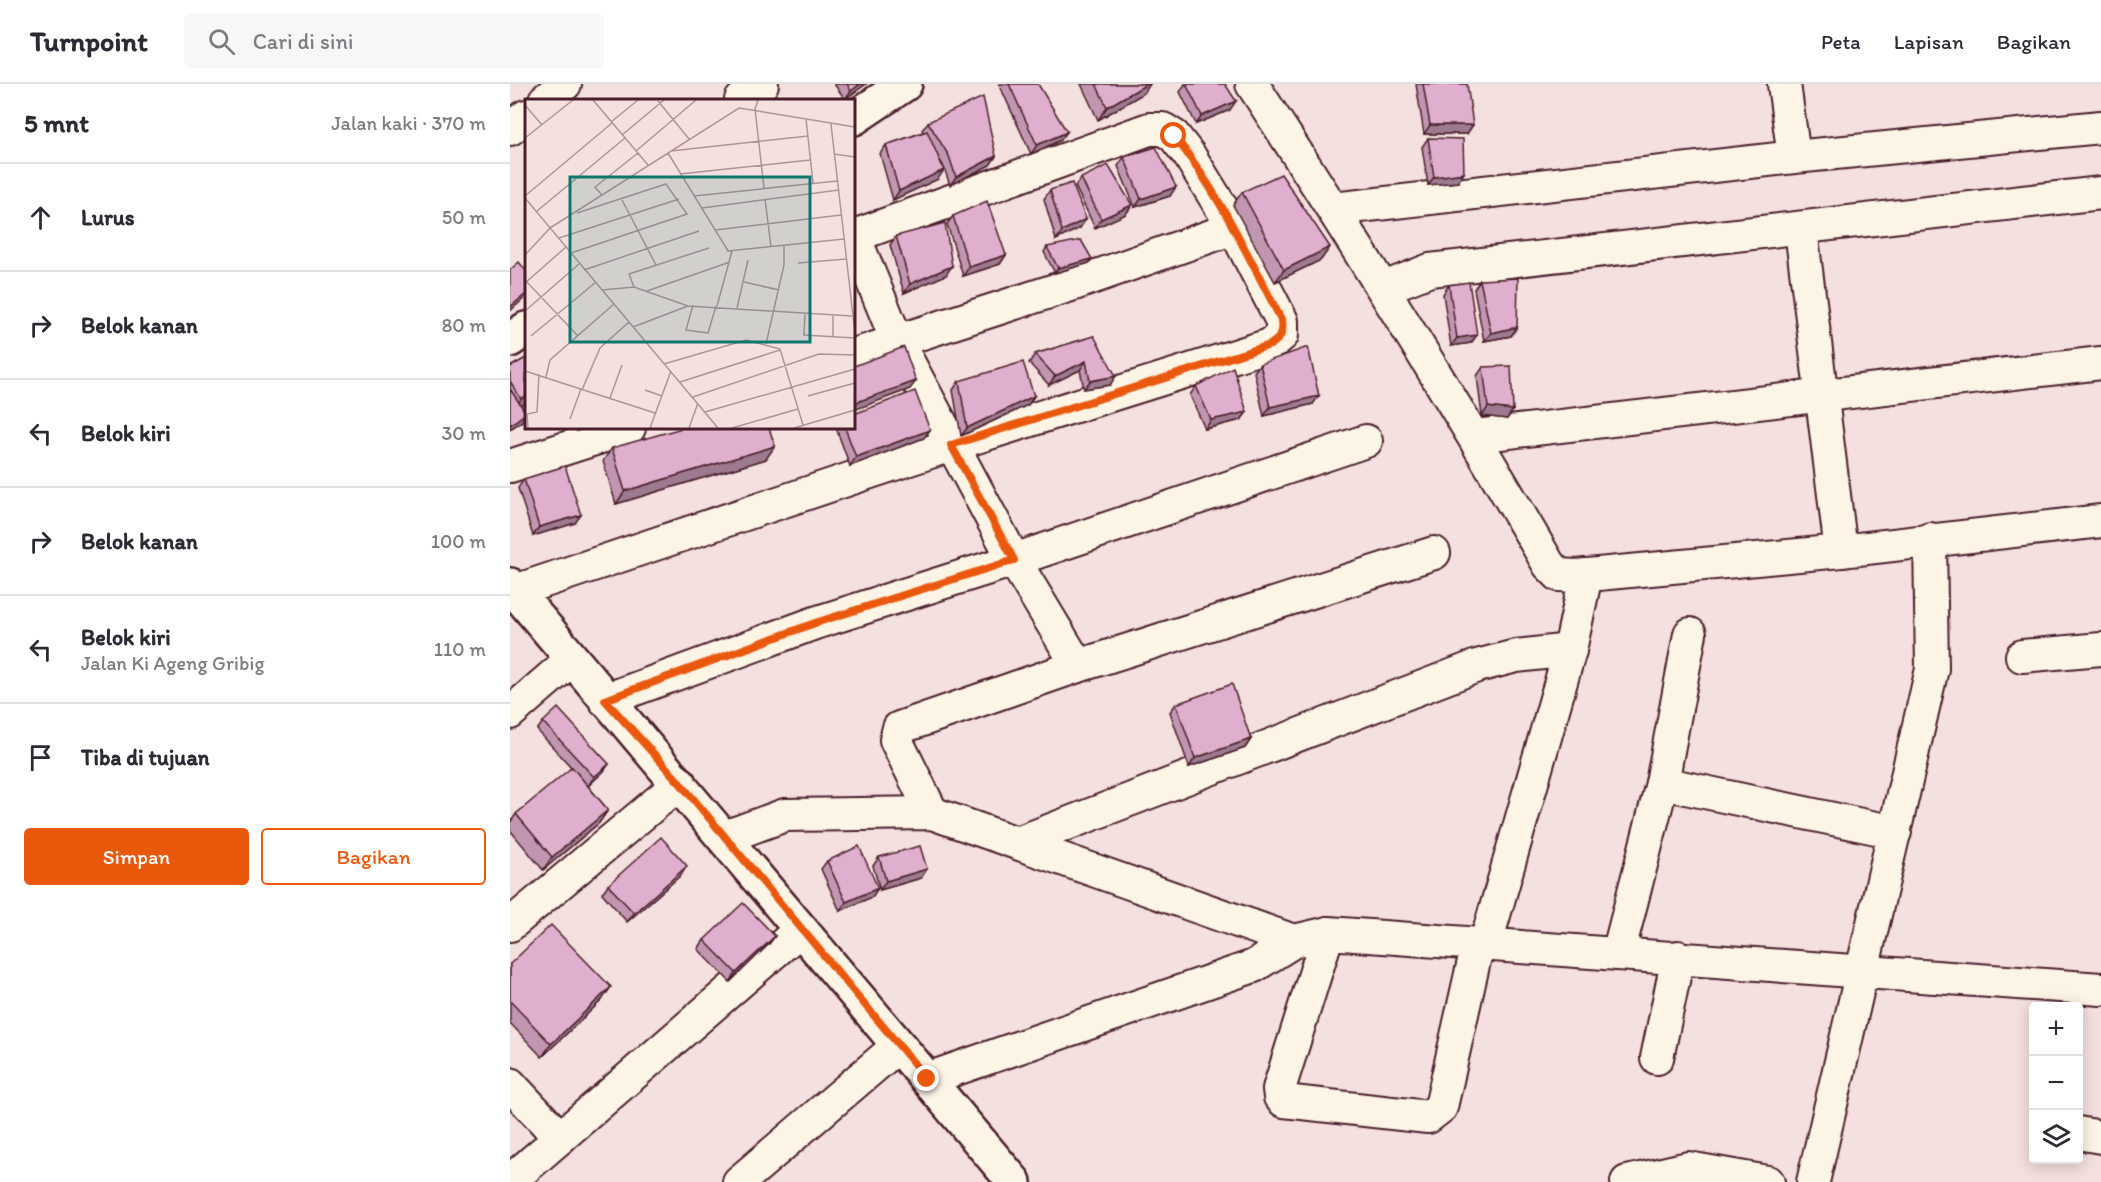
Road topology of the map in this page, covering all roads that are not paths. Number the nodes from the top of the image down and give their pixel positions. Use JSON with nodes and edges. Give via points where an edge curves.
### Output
{"nodes":[{"id":1,"x":565,"y":84,"type":"edge"},
{"id":2,"x":762,"y":84,"type":"edge"},
{"id":3,"x":905,"y":84,"type":"edge"},
{"id":4,"x":1252,"y":84,"type":"edge"},
{"id":5,"x":1784,"y":84,"type":"edge"},
{"id":6,"x":546,"y":99,"type":"edge"},
{"id":7,"x":742,"y":99,"type":"edge"},
{"id":8,"x":525,"y":117,"type":"edge"},
{"id":9,"x":855,"y":117,"type":"edge"},
{"id":10,"x":2101,"y":128,"type":"edge"},
{"id":11,"x":510,"y":129,"type":"edge"},
{"id":12,"x":1794,"y":157,"type":"junction"},
{"id":13,"x":2101,"y":194,"type":"edge"},
{"id":14,"x":1333,"y":209,"type":"junction"},
{"id":15,"x":1234,"y":228,"type":"junction"},
{"id":16,"x":1801,"y":230,"type":"junction"},
{"id":17,"x":855,"y":236,"type":"edge"},
{"id":18,"x":855,"y":238,"type":"edge"},
{"id":19,"x":1384,"y":288,"type":"junction"},
{"id":20,"x":525,"y":330,"type":"edge"},
{"id":21,"x":510,"y":340,"type":"edge"},
{"id":22,"x":897,"y":341,"type":"junction"},
{"id":23,"x":855,"y":355,"type":"edge"},
{"id":24,"x":2101,"y":363,"type":"edge"},
{"id":25,"x":1822,"y":398,"type":"junction"},
{"id":26,"x":625,"y":429,"type":"edge"},
{"id":27,"x":1475,"y":436,"type":"junction"},
{"id":28,"x":1366,"y":441,"type":"dead end"},
{"id":29,"x":951,"y":445,"type":"junction"},
{"id":30,"x":510,"y":466,"type":"edge"},
{"id":31,"x":2101,"y":521,"type":"edge"},
{"id":32,"x":1930,"y":540,"type":"junction"},
{"id":33,"x":1841,"y":551,"type":"junction"},
{"id":34,"x":1434,"y":553,"type":"dead end"},
{"id":35,"x":1014,"y":560,"type":"junction"},
{"id":36,"x":1586,"y":575,"type":"junction"},
{"id":37,"x":513,"y":588,"type":"edge"},
{"id":38,"x":1690,"y":634,"type":"dead end"},
{"id":39,"x":2101,"y":649,"type":"edge"},
{"id":40,"x":1570,"y":650,"type":"junction"},
{"id":41,"x":2022,"y":656,"type":"dead end"},
{"id":42,"x":572,"y":659,"type":"junction"},
{"id":43,"x":1078,"y":666,"type":"junction"},
{"id":44,"x":605,"y":700,"type":"junction"},
{"id":45,"x":510,"y":713,"type":"edge"},
{"id":46,"x":680,"y":783,"type":"junction"},
{"id":47,"x":1662,"y":783,"type":"junction"},
{"id":48,"x":932,"y":813,"type":"junction"},
{"id":49,"x":1895,"y":832,"type":"junction"},
{"id":50,"x":725,"y":837,"type":"junction"},
{"id":51,"x":1020,"y":842,"type":"junction"},
{"id":52,"x":510,"y":925,"type":"edge"},
{"id":53,"x":800,"y":930,"type":"junction"},
{"id":54,"x":1328,"y":933,"type":"junction"},
{"id":55,"x":1294,"y":941,"type":"junction"},
{"id":56,"x":1482,"y":943,"type":"junction"},
{"id":57,"x":1618,"y":954,"type":"junction"},
{"id":58,"x":1678,"y":957,"type":"junction"},
{"id":59,"x":1862,"y":972,"type":"junction"},
{"id":60,"x":2080,"y":994,"type":"edge"},
{"id":61,"x":898,"y":1046,"type":"junction"},
{"id":62,"x":1657,"y":1058,"type":"dead end"},
{"id":63,"x":927,"y":1079,"type":"junction"},
{"id":64,"x":510,"y":1084,"type":"edge"},
{"id":65,"x":2083,"y":1134,"type":"edge"},
{"id":66,"x":2101,"y":1137,"type":"edge"},
{"id":67,"x":560,"y":1138,"type":"junction"},
{"id":68,"x":510,"y":1181,"type":"edge"},
{"id":69,"x":739,"y":1182,"type":"edge"},
{"id":70,"x":1014,"y":1182,"type":"edge"},
{"id":71,"x":1627,"y":1182,"type":"edge"},
{"id":72,"x":1768,"y":1182,"type":"edge"},
{"id":73,"x":1813,"y":1182,"type":"edge"}],
"edges":[{"from":1,"to":6,"type":"street"},
{"from":2,"to":7,"type":"street"},
{"from":3,"to":9,"type":"main road"},
{"from":4,"to":14,"type":"street"},
{"from":5,"to":12,"type":"street"},
{"from":8,"to":11,"type":"street"},
{"from":10,"to":12,"type":"street"},
{"from":12,"to":14,"type":"street"},
{"from":13,"to":16,"type":"street"},
{"from":14,"to":19,"type":"street"},
{"from":15,"to":17,"type":"street","via":[[1174,136],[1163,129],[1149,129]]},
{"from":15,"to":22,"type":"street"},
{"from":15,"to":29,"type":"street","via":[[1282,321],[1278,340]]},
{"from":16,"to":19,"type":"street","via":[[1430,270]]},
{"from":16,"to":25,"type":"street"},
{"from":18,"to":22,"type":"street"},
{"from":19,"to":27,"type":"street"},
{"from":20,"to":21,"type":"main road"},
{"from":22,"to":23,"type":"street"},
{"from":22,"to":29,"type":"street"},
{"from":24,"to":25,"type":"street"},
{"from":25,"to":27,"type":"street"},
{"from":25,"to":33,"type":"street"},
{"from":26,"to":30,"type":"street"},
{"from":27,"to":36,"type":"street","via":[[1549,565],[1559,575]]},
{"from":28,"to":35,"type":"street"},
{"from":29,"to":35,"type":"street"},
{"from":29,"to":37,"type":"street"},
{"from":31,"to":32,"type":"street"},
{"from":32,"to":33,"type":"street"},
{"from":32,"to":49,"type":"street","via":[[1932,669]]},
{"from":33,"to":36,"type":"street"},
{"from":34,"to":43,"type":"street"},
{"from":35,"to":43,"type":"street"},
{"from":35,"to":44,"type":"street","via":[[815,623]]},
{"from":36,"to":40,"type":"street"},
{"from":37,"to":42,"type":"main road"},
{"from":38,"to":47,"type":"street"},
{"from":39,"to":41,"type":"street"},
{"from":40,"to":51,"type":"street","via":[[1516,656],[1477,666]]},
{"from":40,"to":56,"type":"street"},
{"from":42,"to":44,"type":"main road"},
{"from":42,"to":45,"type":"street"},
{"from":43,"to":48,"type":"street","via":[[898,728],[896,740]]},
{"from":44,"to":46,"type":"main road"},
{"from":46,"to":50,"type":"main road"},
{"from":46,"to":52,"type":"street"},
{"from":47,"to":49,"type":"street"},
{"from":47,"to":57,"type":"street"},
{"from":48,"to":50,"type":"street","via":[[785,814]]},
{"from":48,"to":51,"type":"street"},
{"from":49,"to":59,"type":"street"},
{"from":50,"to":53,"type":"main road"},
{"from":51,"to":55,"type":"street"},
{"from":53,"to":61,"type":"main road"},
{"from":53,"to":67,"type":"street"},
{"from":54,"to":55,"type":"street"},
{"from":54,"to":56,"type":"street"},
{"from":54,"to":56,"type":"street","via":[[1279,1089],[1280,1097],[1284,1101],[1428,1117],[1441,1107]]},
{"from":55,"to":63,"type":"street","via":[[1254,966]]},
{"from":56,"to":57,"type":"street"},
{"from":57,"to":58,"type":"street"},
{"from":58,"to":59,"type":"street"},
{"from":58,"to":62,"type":"street"},
{"from":59,"to":60,"type":"street"},
{"from":59,"to":73,"type":"street"},
{"from":61,"to":63,"type":"main road"},
{"from":61,"to":69,"type":"street"},
{"from":63,"to":70,"type":"main road"},
{"from":64,"to":67,"type":"street"},
{"from":65,"to":66,"type":"street"},
{"from":67,"to":68,"type":"street"},
{"from":71,"to":72,"type":"street","via":[[1677,1168]]}]}
